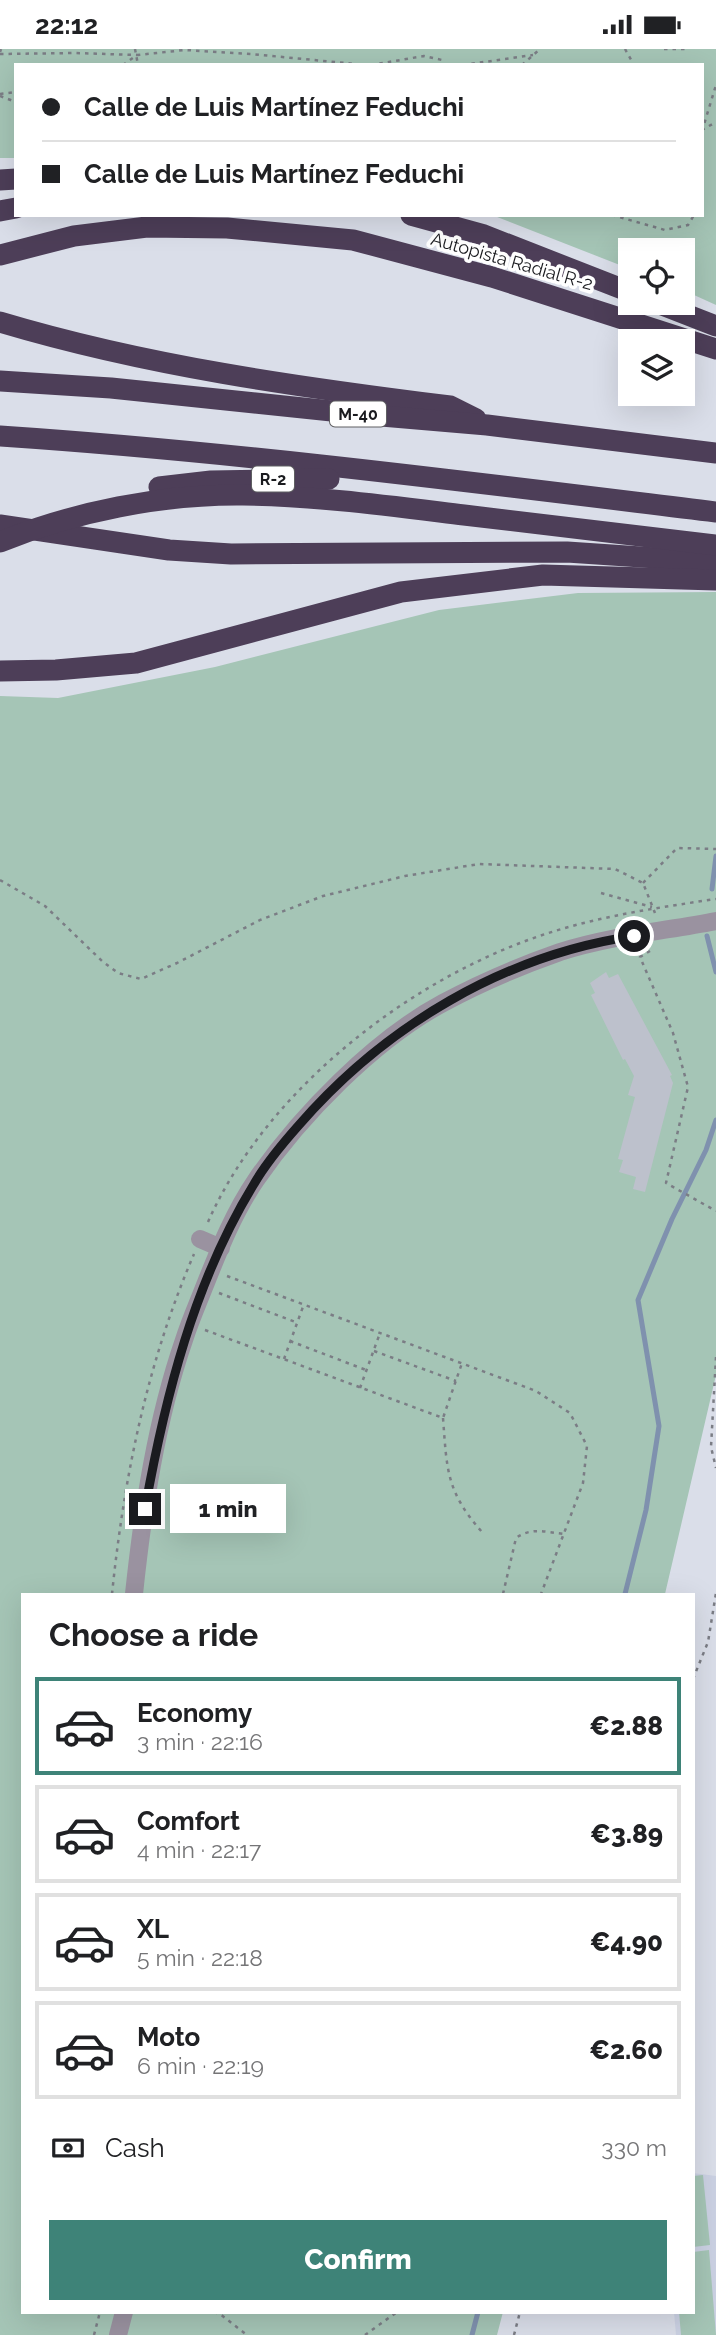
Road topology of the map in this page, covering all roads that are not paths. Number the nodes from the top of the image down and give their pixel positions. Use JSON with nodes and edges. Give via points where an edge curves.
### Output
{"nodes":[{"id":1,"x":418,"y":217,"type":"edge"},
{"id":2,"x":0,"y":255,"type":"edge"},
{"id":3,"x":618,"y":287,"type":"edge"},
{"id":4,"x":688,"y":315,"type":"edge"},
{"id":5,"x":0,"y":322,"type":"edge"},
{"id":6,"x":716,"y":326,"type":"edge"},
{"id":7,"x":716,"y":349,"type":"edge"},
{"id":8,"x":0,"y":381,"type":"edge"},
{"id":9,"x":487,"y":425,"type":"junction"},
{"id":10,"x":0,"y":436,"type":"edge"},
{"id":11,"x":716,"y":453,"type":"edge"},
{"id":12,"x":450,"y":480,"type":"junction"},
{"id":13,"x":97,"y":505,"type":"junction"},
{"id":14,"x":716,"y":512,"type":"edge"},
{"id":15,"x":0,"y":525,"type":"edge"},
{"id":16,"x":0,"y":532,"type":"edge"},
{"id":17,"x":0,"y":542,"type":"edge"},
{"id":18,"x":716,"y":545,"type":"edge"},
{"id":19,"x":716,"y":562,"type":"edge"},
{"id":20,"x":716,"y":580,"type":"edge"},
{"id":21,"x":0,"y":671,"type":"edge"},
{"id":22,"x":716,"y":921,"type":"edge"},
{"id":23,"x":200,"y":1239,"type":"dead end"},
{"id":24,"x":221,"y":1248,"type":"junction"},
{"id":25,"x":134,"y":1593,"type":"edge"},
{"id":26,"x":123,"y":2314,"type":"edge"},
{"id":27,"x":118,"y":2335,"type":"edge"}],
"edges":[{"from":1,"to":3,"type":"highway","via":[[484,235]]},
{"from":2,"to":7,"type":"highway","name":"Autopista Radial R-2","via":[[74,236],[147,227],[228,228],[353,240],[492,277]]},
{"from":4,"to":6,"type":"highway"},
{"from":5,"to":9,"type":"highway","via":[[204,371],[450,406]]},
{"from":8,"to":9,"type":"highway","number":"M-40"},
{"from":9,"to":11,"type":"highway","number":"M-40"},
{"from":10,"to":12,"type":"highway"},
{"from":12,"to":13,"type":"highway","number":"R-2","via":[[211,481],[128,491]]},
{"from":12,"to":14,"type":"highway"},
{"from":13,"to":16,"type":"highway","number":"R-2","via":[[36,517]]},
{"from":13,"to":17,"type":"highway"},
{"from":13,"to":18,"type":"highway","via":[[240,495],[313,498]]},
{"from":15,"to":19,"type":"highway","via":[[105,542],[231,554],[567,552]]},
{"from":20,"to":21,"type":"highway","via":[[543,576],[401,592],[135,663]]},
{"from":22,"to":24,"type":"street","via":[[561,952],[442,1004],[390,1039],[326,1094],[255,1182]]},
{"from":23,"to":24,"type":"street"},
{"from":24,"to":25,"type":"street","via":[[190,1324],[157,1437]]},
{"from":26,"to":27,"type":"street"}]}
